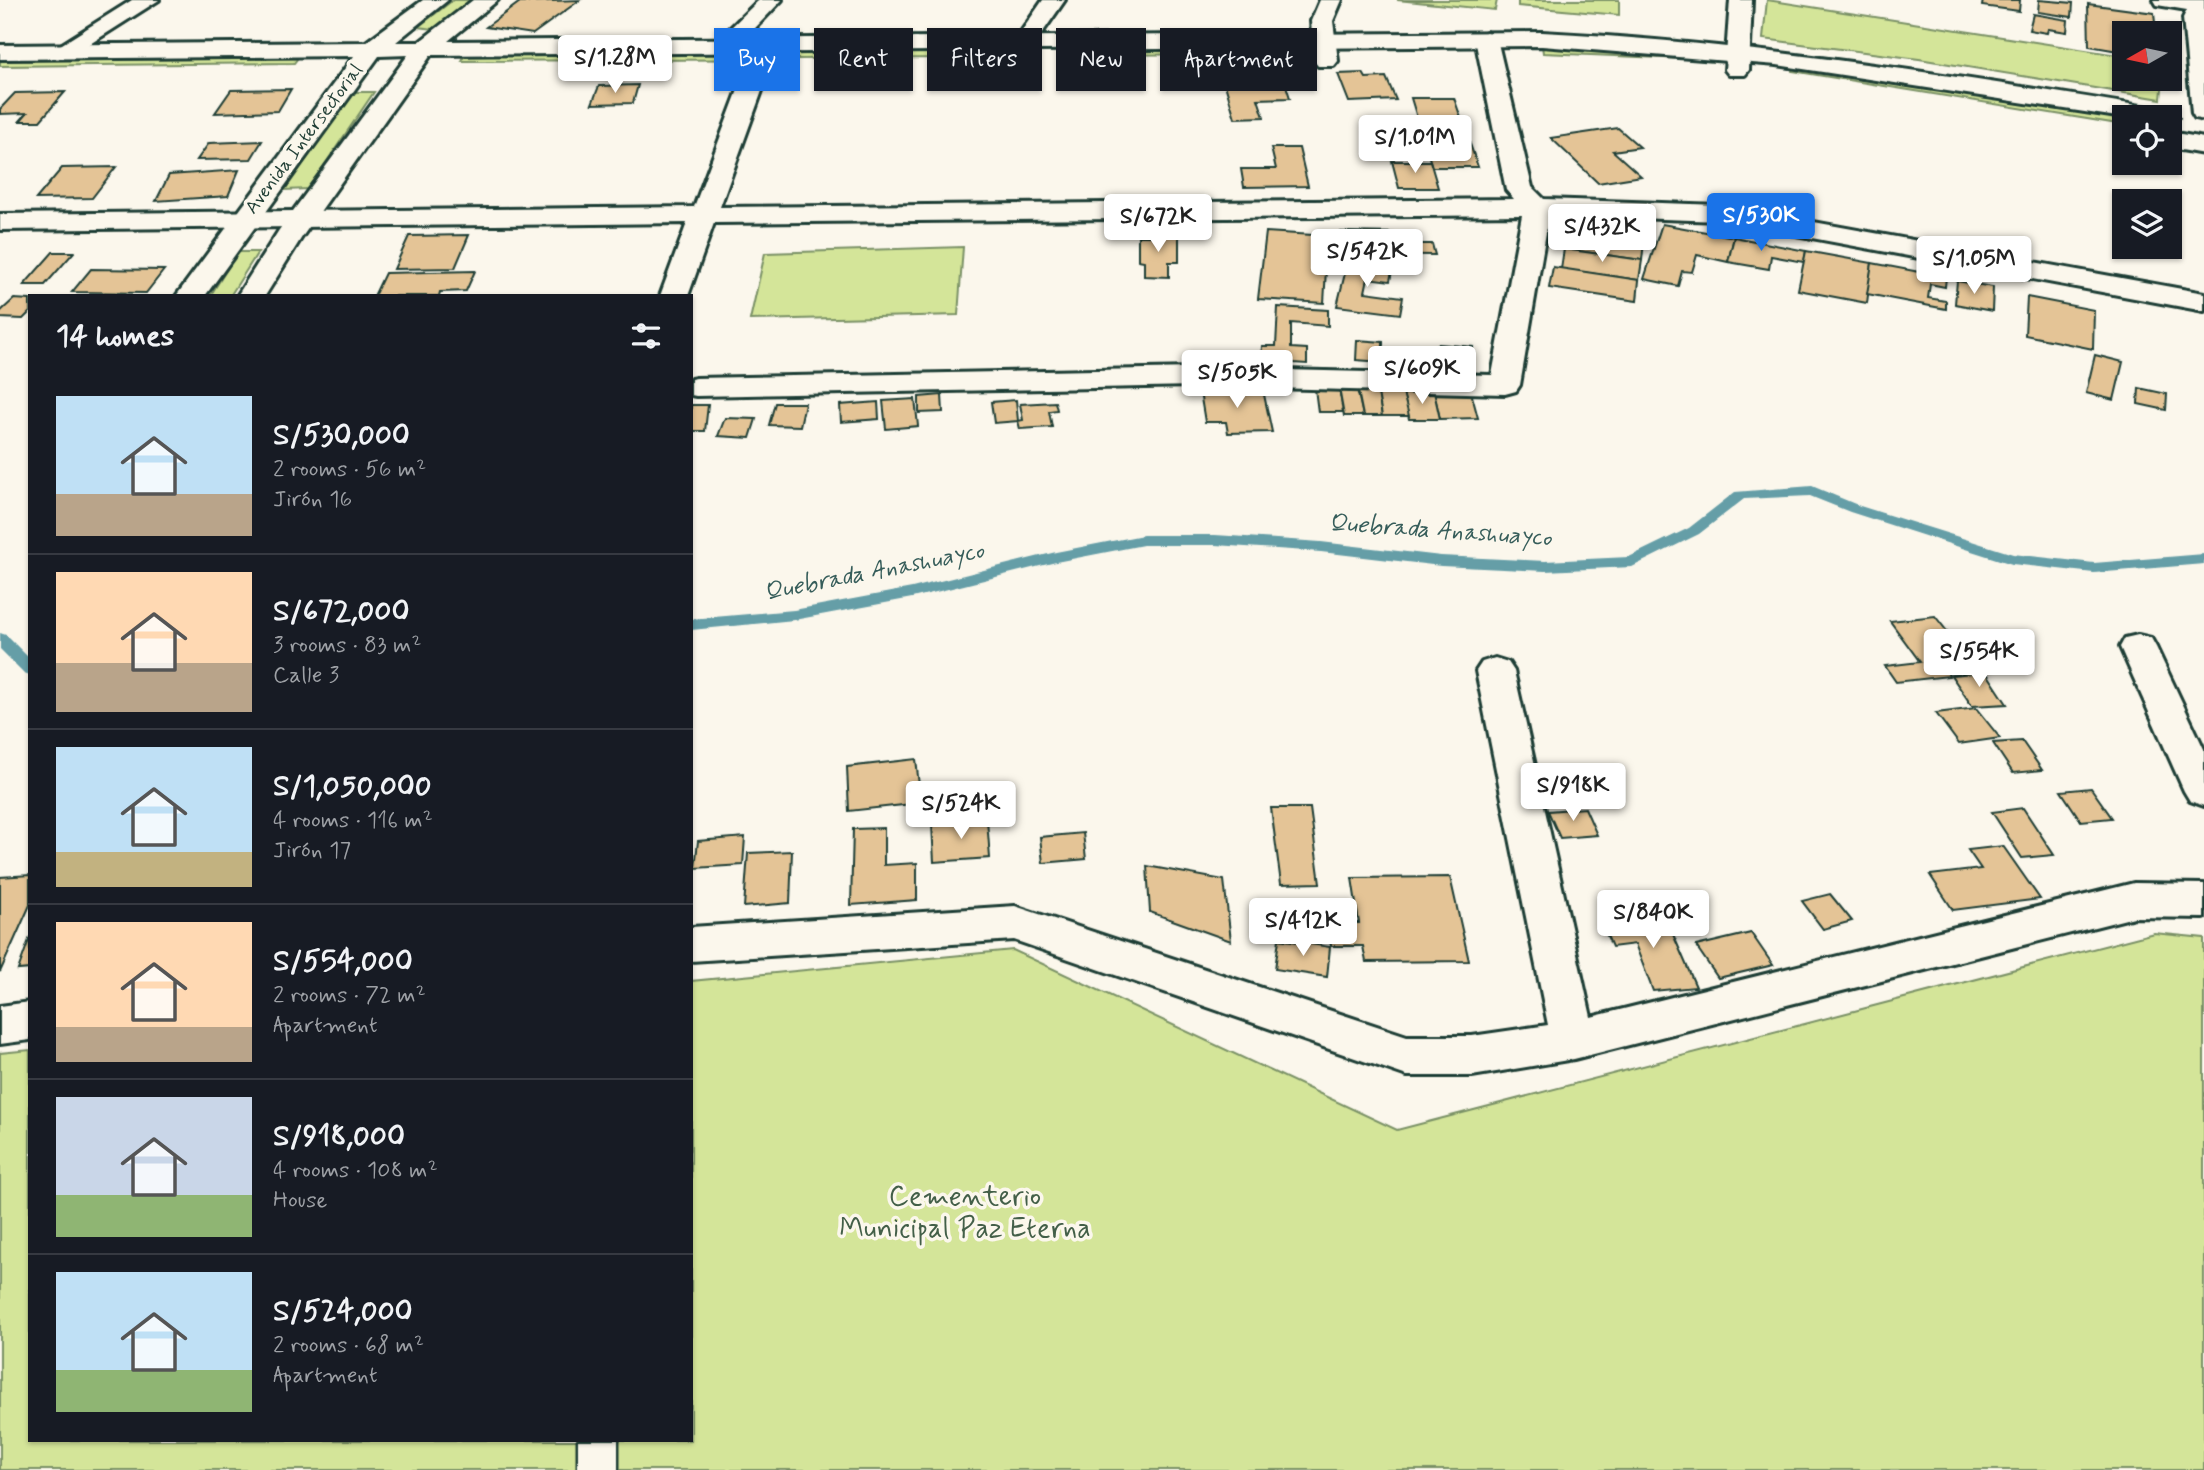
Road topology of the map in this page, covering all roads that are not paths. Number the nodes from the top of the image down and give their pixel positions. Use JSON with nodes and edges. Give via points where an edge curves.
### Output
{"nodes":[{"id":1,"x":148,"y":0,"type":"edge"},
{"id":2,"x":437,"y":0,"type":"edge"},
{"id":3,"x":487,"y":0,"type":"edge"},
{"id":4,"x":771,"y":0,"type":"edge"},
{"id":5,"x":1054,"y":0,"type":"edge"},
{"id":6,"x":1331,"y":0,"type":"edge"},
{"id":7,"x":1741,"y":0,"type":"edge"},
{"id":8,"x":2165,"y":0,"type":"edge"},
{"id":9,"x":2202,"y":4,"type":"edge"},
{"id":10,"x":743,"y":28,"type":"edge"},
{"id":11,"x":1038,"y":28,"type":"edge"},
{"id":12,"x":714,"y":45,"type":"edge"},
{"id":13,"x":800,"y":47,"type":"edge"},
{"id":14,"x":373,"y":48,"type":"junction"},
{"id":15,"x":425,"y":48,"type":"junction"},
{"id":16,"x":1487,"y":49,"type":"junction"},
{"id":17,"x":927,"y":50,"type":"edge"},
{"id":18,"x":63,"y":51,"type":"junction"},
{"id":19,"x":1324,"y":51,"type":"junction"},
{"id":20,"x":0,"y":52,"type":"edge"},
{"id":21,"x":1042,"y":53,"type":"edge"},
{"id":22,"x":927,"y":58,"type":"edge"},
{"id":23,"x":1737,"y":61,"type":"junction"},
{"id":24,"x":800,"y":64,"type":"edge"},
{"id":25,"x":714,"y":66,"type":"edge"},
{"id":26,"x":410,"y":69,"type":"junction"},
{"id":27,"x":354,"y":71,"type":"junction"},
{"id":28,"x":0,"y":75,"type":"edge"},
{"id":29,"x":750,"y":91,"type":"edge"},
{"id":30,"x":2112,"y":109,"type":"edge"},
{"id":31,"x":2204,"y":113,"type":"edge"},
{"id":32,"x":2182,"y":120,"type":"edge"},
{"id":33,"x":2204,"y":123,"type":"edge"},
{"id":34,"x":2112,"y":130,"type":"edge"},
{"id":35,"x":2182,"y":142,"type":"edge"},
{"id":36,"x":2204,"y":146,"type":"edge"},
{"id":37,"x":1537,"y":207,"type":"junction"},
{"id":38,"x":703,"y":214,"type":"junction"},
{"id":39,"x":304,"y":218,"type":"junction"},
{"id":40,"x":242,"y":221,"type":"junction"},
{"id":41,"x":0,"y":222,"type":"edge"},
{"id":42,"x":191,"y":294,"type":"edge"},
{"id":43,"x":252,"y":294,"type":"edge"},
{"id":44,"x":675,"y":294,"type":"edge"},
{"id":45,"x":2204,"y":302,"type":"edge"},
{"id":46,"x":696,"y":387,"type":"dead end"},
{"id":47,"x":2138,"y":647,"type":"dead end"},
{"id":48,"x":1496,"y":671,"type":"dead end"},
{"id":49,"x":2204,"y":791,"type":"edge"},
{"id":50,"x":2204,"y":901,"type":"edge"},
{"id":51,"x":693,"y":944,"type":"edge"},
{"id":52,"x":28,"y":1021,"type":"edge"},
{"id":53,"x":0,"y":1025,"type":"edge"},
{"id":54,"x":1574,"y":1041,"type":"junction"},
{"id":55,"x":598,"y":1442,"type":"edge"},
{"id":56,"x":598,"y":1470,"type":"edge"}],
"edges":[{"from":1,"to":18,"type":"street"},
{"from":2,"to":14,"type":"street","name":"Avenida Intersectorial"},
{"from":3,"to":15,"type":"street","name":"Avenida Intersectorial"},
{"from":4,"to":10,"type":"street"},
{"from":5,"to":11,"type":"street"},
{"from":6,"to":19,"type":"street","via":[[1322,22]]},
{"from":7,"to":23,"type":"street"},
{"from":8,"to":9,"type":"street"},
{"from":9,"to":31,"type":"street","via":[[2194,18]]},
{"from":12,"to":15,"type":"street"},
{"from":13,"to":17,"type":"street"},
{"from":14,"to":15,"type":"street"},
{"from":14,"to":18,"type":"street"},
{"from":14,"to":27,"type":"street","name":"Avenida Intersectorial"},
{"from":15,"to":26,"type":"street","name":"Avenida Intersectorial"},
{"from":16,"to":19,"type":"street"},
{"from":16,"to":23,"type":"street","via":[[1610,61]]},
{"from":16,"to":37,"type":"street","via":[[1519,190]]},
{"from":18,"to":20,"type":"street"},
{"from":19,"to":21,"type":"street"},
{"from":22,"to":24,"type":"street"},
{"from":23,"to":30,"type":"street","via":[[1877,70]]},
{"from":23,"to":34,"type":"street"},
{"from":25,"to":26,"type":"street"},
{"from":26,"to":27,"type":"street"},
{"from":26,"to":39,"type":"street","name":"Avenida Intersectorial"},
{"from":27,"to":28,"type":"street"},
{"from":27,"to":40,"type":"street","name":"Avenida Intersectorial"},
{"from":29,"to":38,"type":"street"},
{"from":32,"to":33,"type":"street"},
{"from":35,"to":36,"type":"street"},
{"from":37,"to":38,"type":"street"},
{"from":37,"to":45,"type":"street","via":[[1720,213]]},
{"from":37,"to":46,"type":"street","via":[[1505,385],[1195,377]]},
{"from":38,"to":39,"type":"street"},
{"from":38,"to":44,"type":"street"},
{"from":39,"to":40,"type":"street"},
{"from":39,"to":43,"type":"street","name":"Avenida Intersectorial"},
{"from":40,"to":41,"type":"street"},
{"from":40,"to":42,"type":"street","name":"Avenida Intersectorial"},
{"from":47,"to":49,"type":"street"},
{"from":48,"to":54,"type":"street"},
{"from":50,"to":54,"type":"street","via":[[2134,900]]},
{"from":51,"to":54,"type":"street","via":[[1015,923],[1407,1056],[1472,1056]]},
{"from":52,"to":53,"type":"street"},
{"from":55,"to":56,"type":"lane"}]}
